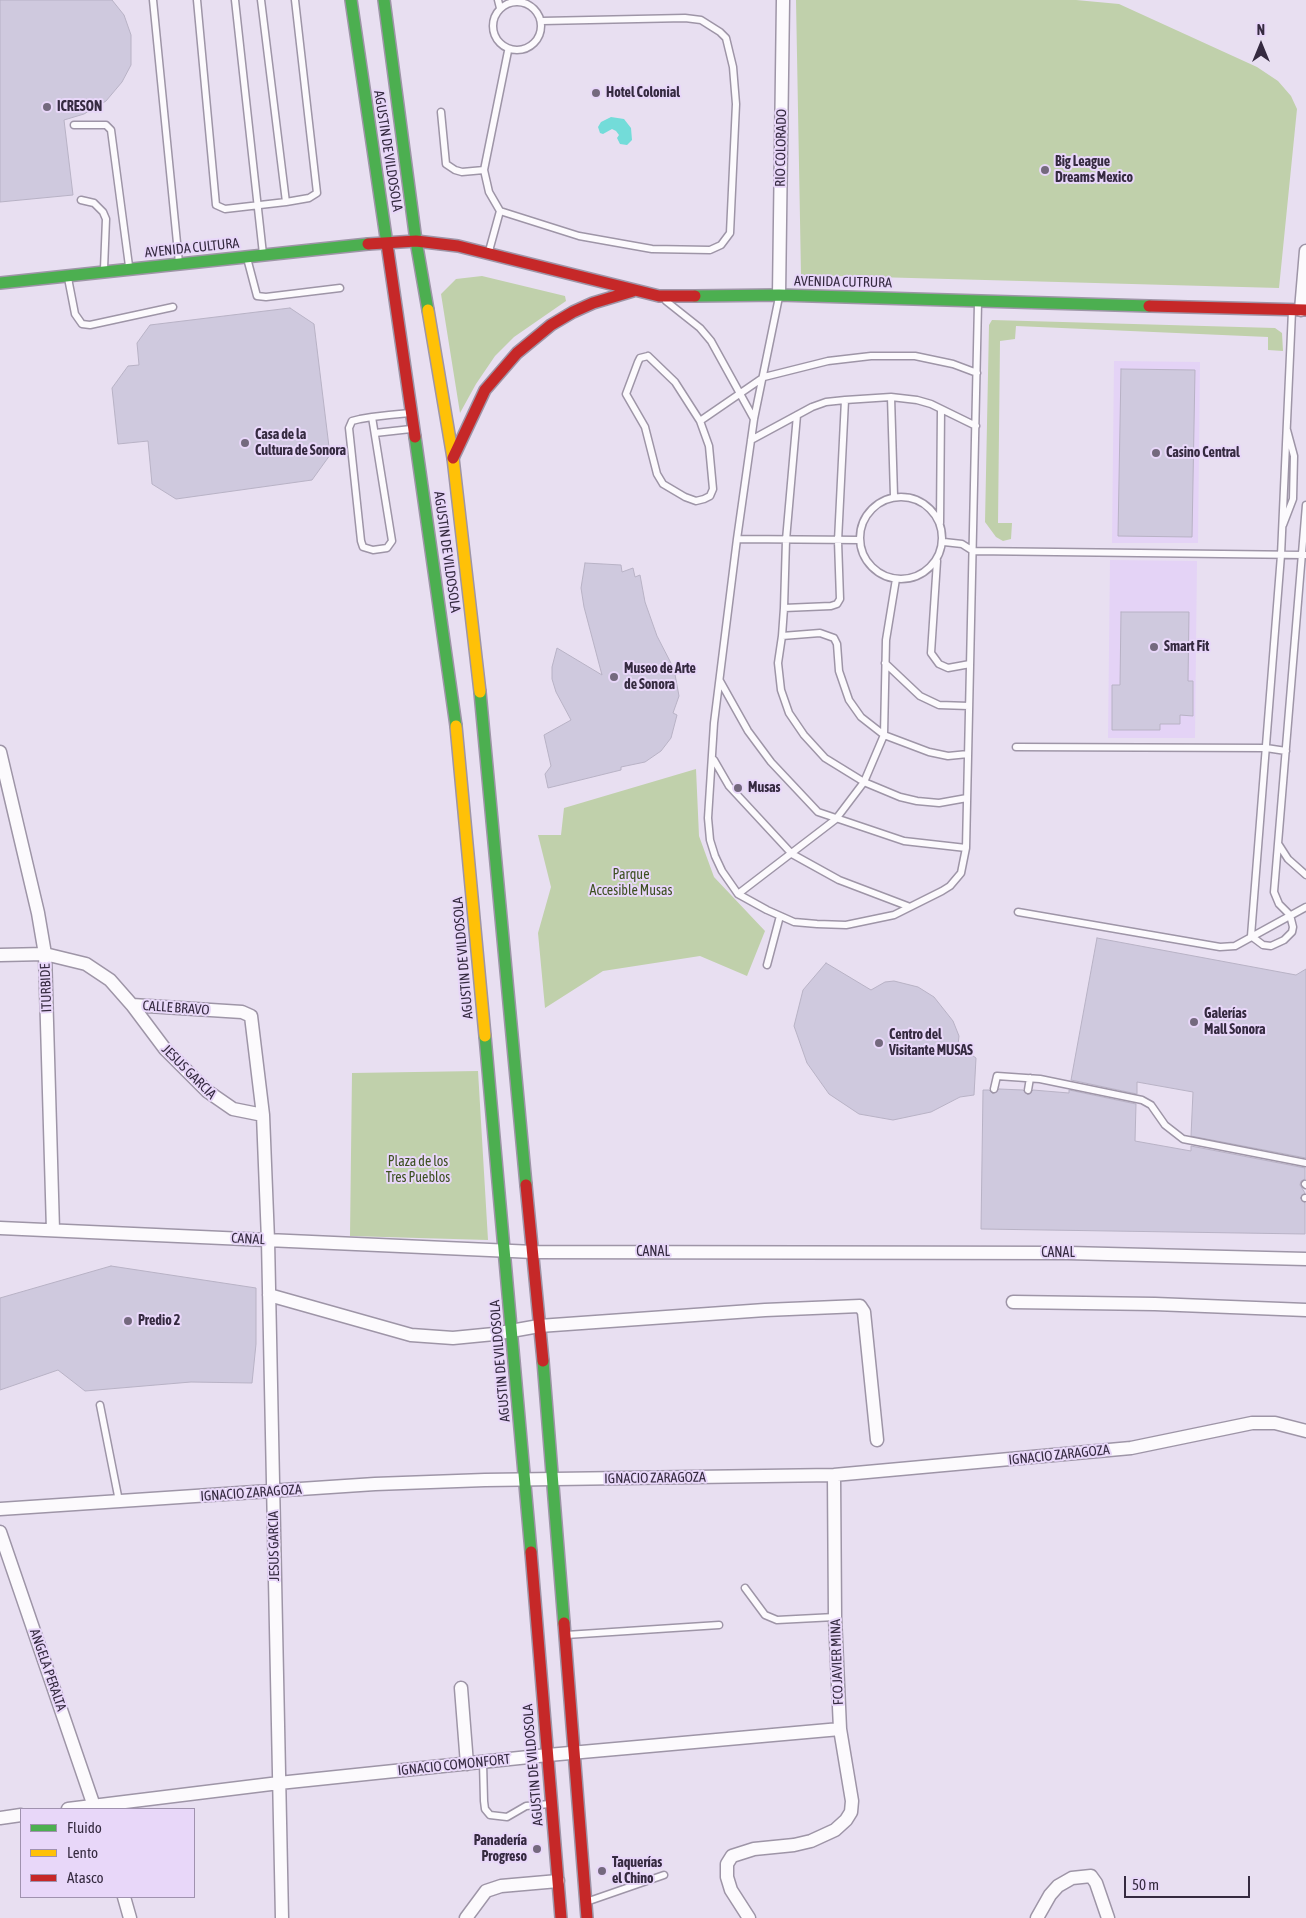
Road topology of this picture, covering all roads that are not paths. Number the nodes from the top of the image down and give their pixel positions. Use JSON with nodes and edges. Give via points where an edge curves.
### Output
{"nodes":[{"id":1,"x":153,"y":0,"type":"edge"},
{"id":2,"x":197,"y":0,"type":"edge"},
{"id":3,"x":235,"y":0,"type":"edge"},
{"id":4,"x":261,"y":0,"type":"edge"},
{"id":5,"x":295,"y":0,"type":"edge"},
{"id":6,"x":351,"y":0,"type":"edge"},
{"id":7,"x":384,"y":0,"type":"edge"},
{"id":8,"x":498,"y":0,"type":"edge"},
{"id":9,"x":783,"y":0,"type":"edge"},
{"id":10,"x":500,"y":8,"type":"junction"},
{"id":11,"x":542,"y":22,"type":"junction"},
{"id":12,"x":508,"y":51,"type":"junction"},
{"id":13,"x":441,"y":112,"type":"dead end"},
{"id":14,"x":74,"y":125,"type":"dead end"},
{"id":15,"x":484,"y":170,"type":"junction"},
{"id":16,"x":81,"y":200,"type":"dead end"},
{"id":17,"x":286,"y":202,"type":"junction"},
{"id":18,"x":258,"y":207,"type":"junction"},
{"id":19,"x":500,"y":211,"type":"junction"},
{"id":20,"x":416,"y":241,"type":"junction"},
{"id":21,"x":386,"y":242,"type":"junction"},
{"id":22,"x":1306,"y":251,"type":"edge"},
{"id":23,"x":488,"y":254,"type":"junction"},
{"id":24,"x":263,"y":255,"type":"junction"},
{"id":25,"x":247,"y":257,"type":"junction"},
{"id":26,"x":179,"y":264,"type":"junction"},
{"id":27,"x":130,"y":270,"type":"junction"},
{"id":28,"x":104,"y":273,"type":"junction"},
{"id":29,"x":68,"y":277,"type":"junction"},
{"id":30,"x":0,"y":283,"type":"edge"},
{"id":31,"x":340,"y":288,"type":"dead end"},
{"id":32,"x":632,"y":291,"type":"junction"},
{"id":33,"x":780,"y":295,"type":"junction"},
{"id":34,"x":659,"y":296,"type":"junction"},
{"id":35,"x":978,"y":300,"type":"junction"},
{"id":36,"x":173,"y":307,"type":"dead end"},
{"id":37,"x":1299,"y":310,"type":"edge"},
{"id":38,"x":977,"y":373,"type":"junction"},
{"id":39,"x":764,"y":377,"type":"junction"},
{"id":40,"x":739,"y":391,"type":"junction"},
{"id":41,"x":891,"y":397,"type":"junction"},
{"id":42,"x":845,"y":400,"type":"junction"},
{"id":43,"x":941,"y":409,"type":"junction"},
{"id":44,"x":412,"y":413,"type":"junction"},
{"id":45,"x":797,"y":415,"type":"junction"},
{"id":46,"x":372,"y":417,"type":"junction"},
{"id":47,"x":754,"y":419,"type":"junction"},
{"id":48,"x":700,"y":420,"type":"junction"},
{"id":49,"x":976,"y":426,"type":"junction"},
{"id":50,"x":1286,"y":427,"type":"junction"},
{"id":51,"x":413,"y":428,"type":"junction"},
{"id":52,"x":374,"y":432,"type":"junction"},
{"id":53,"x":750,"y":440,"type":"junction"},
{"id":54,"x":453,"y":458,"type":"junction"},
{"id":55,"x":894,"y":496,"type":"junction"},
{"id":56,"x":1306,"y":505,"type":"edge"},
{"id":57,"x":940,"y":522,"type":"junction"},
{"id":58,"x":1282,"y":530,"type":"junction"},
{"id":59,"x":737,"y":539,"type":"junction"},
{"id":60,"x":786,"y":540,"type":"junction"},
{"id":61,"x":860,"y":540,"type":"junction"},
{"id":62,"x":838,"y":541,"type":"junction"},
{"id":63,"x":944,"y":542,"type":"junction"},
{"id":64,"x":973,"y":551,"type":"junction"},
{"id":65,"x":1281,"y":555,"type":"junction"},
{"id":66,"x":1305,"y":555,"type":"edge"},
{"id":67,"x":937,"y":561,"type":"junction"},
{"id":68,"x":896,"y":579,"type":"junction"},
{"id":69,"x":784,"y":608,"type":"junction"},
{"id":70,"x":782,"y":636,"type":"junction"},
{"id":71,"x":885,"y":663,"type":"junction"},
{"id":72,"x":970,"y":664,"type":"junction"},
{"id":73,"x":720,"y":681,"type":"junction"},
{"id":74,"x":969,"y":706,"type":"junction"},
{"id":75,"x":884,"y":735,"type":"junction"},
{"id":76,"x":1016,"y":746,"type":"dead end"},
{"id":77,"x":1266,"y":748,"type":"junction"},
{"id":78,"x":1286,"y":751,"type":"junction"},
{"id":79,"x":0,"y":752,"type":"edge"},
{"id":80,"x":968,"y":754,"type":"junction"},
{"id":81,"x":714,"y":760,"type":"junction"},
{"id":82,"x":864,"y":782,"type":"junction"},
{"id":83,"x":967,"y":798,"type":"junction"},
{"id":84,"x":836,"y":819,"type":"junction"},
{"id":85,"x":1278,"y":845,"type":"junction"},
{"id":86,"x":966,"y":848,"type":"junction"},
{"id":87,"x":792,"y":854,"type":"junction"},
{"id":88,"x":1306,"y":875,"type":"edge"},
{"id":89,"x":738,"y":894,"type":"junction"},
{"id":90,"x":910,"y":907,"type":"junction"},
{"id":91,"x":1306,"y":907,"type":"edge"},
{"id":92,"x":1018,"y":912,"type":"dead end"},
{"id":93,"x":1290,"y":915,"type":"junction"},
{"id":94,"x":780,"y":916,"type":"junction"},
{"id":95,"x":1251,"y":936,"type":"junction"},
{"id":96,"x":45,"y":954,"type":"junction"},
{"id":97,"x":0,"y":955,"type":"edge"},
{"id":98,"x":768,"y":965,"type":"dead end"},
{"id":99,"x":132,"y":1005,"type":"junction"},
{"id":100,"x":248,"y":1014,"type":"joint"},
{"id":101,"x":1030,"y":1078,"type":"junction"},
{"id":102,"x":1077,"y":1087,"type":"junction"},
{"id":103,"x":994,"y":1089,"type":"dead end"},
{"id":104,"x":1028,"y":1090,"type":"dead end"},
{"id":105,"x":1075,"y":1094,"type":"dead end"},
{"id":106,"x":263,"y":1115,"type":"junction"},
{"id":107,"x":1306,"y":1163,"type":"edge"},
{"id":108,"x":0,"y":1228,"type":"edge"},
{"id":109,"x":53,"y":1230,"type":"junction"},
{"id":110,"x":268,"y":1240,"type":"junction"},
{"id":111,"x":506,"y":1250,"type":"junction"},
{"id":112,"x":534,"y":1252,"type":"junction"},
{"id":113,"x":1306,"y":1259,"type":"edge"},
{"id":114,"x":268,"y":1295,"type":"junction"},
{"id":115,"x":1013,"y":1302,"type":"dead end"},
{"id":116,"x":1306,"y":1310,"type":"edge"},
{"id":117,"x":539,"y":1326,"type":"junction"},
{"id":118,"x":513,"y":1331,"type":"junction"},
{"id":119,"x":100,"y":1405,"type":"dead end"},
{"id":120,"x":1306,"y":1431,"type":"edge"},
{"id":121,"x":877,"y":1440,"type":"dead end"},
{"id":122,"x":834,"y":1475,"type":"junction"},
{"id":123,"x":552,"y":1480,"type":"junction"},
{"id":124,"x":524,"y":1481,"type":"junction"},
{"id":125,"x":273,"y":1492,"type":"junction"},
{"id":126,"x":119,"y":1502,"type":"junction"},
{"id":127,"x":0,"y":1509,"type":"edge"},
{"id":128,"x":0,"y":1532,"type":"edge"},
{"id":129,"x":745,"y":1588,"type":"dead end"},
{"id":130,"x":835,"y":1617,"type":"junction"},
{"id":131,"x":719,"y":1625,"type":"dead end"},
{"id":132,"x":565,"y":1635,"type":"junction"},
{"id":133,"x":461,"y":1688,"type":"dead end"},
{"id":134,"x":840,"y":1729,"type":"junction"},
{"id":135,"x":575,"y":1753,"type":"junction"},
{"id":136,"x":548,"y":1755,"type":"junction"},
{"id":137,"x":483,"y":1762,"type":"junction"},
{"id":138,"x":466,"y":1764,"type":"junction"},
{"id":139,"x":278,"y":1783,"type":"junction"},
{"id":140,"x":552,"y":1804,"type":"junction"},
{"id":141,"x":95,"y":1808,"type":"edge"},
{"id":142,"x":20,"y":1815,"type":"edge"},
{"id":143,"x":0,"y":1818,"type":"edge"},
{"id":144,"x":664,"y":1875,"type":"dead end"},
{"id":145,"x":558,"y":1881,"type":"junction"},
{"id":146,"x":124,"y":1898,"type":"edge"},
{"id":147,"x":586,"y":1902,"type":"junction"},
{"id":148,"x":130,"y":1918,"type":"edge"},
{"id":149,"x":282,"y":1918,"type":"edge"},
{"id":150,"x":466,"y":1918,"type":"edge"},
{"id":151,"x":561,"y":1918,"type":"edge"},
{"id":152,"x":587,"y":1918,"type":"edge"},
{"id":153,"x":749,"y":1918,"type":"edge"},
{"id":154,"x":1037,"y":1918,"type":"edge"},
{"id":155,"x":1108,"y":1918,"type":"edge"}],
"edges":[{"from":1,"to":26,"type":"lane"},
{"from":2,"to":18,"type":"lane","via":[[216,205],[225,209]]},
{"from":3,"to":18,"type":"lane"},
{"from":4,"to":17,"type":"lane"},
{"from":5,"to":17,"type":"lane","via":[[318,193]]},
{"from":6,"to":21,"type":"main road","name":"AGUSTIN DE VILDOSOLA"},
{"from":7,"to":20,"type":"main road","name":"AGUSTIN DE VILDOSOLA"},
{"from":8,"to":10,"type":"lane"},
{"from":9,"to":33,"type":"street","name":"RIO COLORADO"},
{"from":10,"to":11,"type":"lane","via":[[507,2],[519,1],[536,12]]},
{"from":10,"to":12,"type":"lane","via":[[494,32],[501,47]]},
{"from":11,"to":12,"type":"lane","via":[[535,43],[516,52]]},
{"from":11,"to":19,"type":"lane","via":[[685,18],[701,20],[726,38],[736,104],[730,233],[721,245],[710,250],[652,249],[579,236]]},
{"from":12,"to":15,"type":"lane"},
{"from":13,"to":15,"type":"lane","via":[[446,164],[462,172]]},
{"from":14,"to":27,"type":"lane","via":[[106,125],[111,130]]},
{"from":15,"to":19,"type":"lane","via":[[489,192]]},
{"from":16,"to":28,"type":"lane","via":[[100,208],[106,219]]},
{"from":17,"to":18,"type":"lane"},
{"from":18,"to":24,"type":"lane"},
{"from":19,"to":23,"type":"lane"},
{"from":20,"to":21,"type":"main road","name":"AVENIDA CUTRURA"},
{"from":20,"to":23,"type":"main road","name":"AVENIDA CUTRURA","via":[[450,244]]},
{"from":20,"to":54,"type":"main road","name":"AGUSTIN DE VILDOSOLA"},
{"from":21,"to":24,"type":"main road","name":"AVENIDA CULTURA"},
{"from":21,"to":44,"type":"main road","name":"AGUSTIN DE VILDOSOLA"},
{"from":22,"to":37,"type":"street"},
{"from":23,"to":32,"type":"main road","name":"AVENIDA CUTRURA"},
{"from":24,"to":25,"type":"main road","name":"AVENIDA CULTURA"},
{"from":25,"to":26,"type":"main road","name":"AVENIDA CULTURA"},
{"from":25,"to":31,"type":"lane","via":[[257,296]]},
{"from":26,"to":27,"type":"main road","name":"AVENIDA CULTURA"},
{"from":27,"to":28,"type":"main road","name":"AVENIDA CULTURA"},
{"from":28,"to":29,"type":"main road","name":"AVENIDA CULTURA"},
{"from":29,"to":30,"type":"main road","name":"AVENIDA CULTURA"},
{"from":29,"to":36,"type":"lane","via":[[75,314],[82,324]]},
{"from":32,"to":34,"type":"main road","name":"AVENIDA CUTRURA"},
{"from":32,"to":54,"type":"main road","via":[[573,312],[516,353],[485,390]]},
{"from":33,"to":34,"type":"main road","name":"AVENIDA CUTRURA"},
{"from":33,"to":35,"type":"main road","name":"AVENIDA CUTRURA"},
{"from":33,"to":39,"type":"lane"},
{"from":34,"to":40,"type":"lane","via":[[700,328],[711,341]]},
{"from":35,"to":37,"type":"main road","name":"AVENIDA CUTRURA"},
{"from":35,"to":38,"type":"lane"},
{"from":37,"to":50,"type":"lane"},
{"from":38,"to":39,"type":"lane","via":[[915,356],[891,356],[828,361]]},
{"from":38,"to":49,"type":"lane"},
{"from":39,"to":40,"type":"lane"},
{"from":39,"to":47,"type":"lane"},
{"from":40,"to":47,"type":"lane"},
{"from":40,"to":48,"type":"lane"},
{"from":41,"to":42,"type":"lane"},
{"from":41,"to":43,"type":"lane","via":[[931,404]]},
{"from":41,"to":55,"type":"lane"},
{"from":42,"to":45,"type":"lane","via":[[826,402]]},
{"from":42,"to":62,"type":"lane"},
{"from":43,"to":49,"type":"lane"},
{"from":43,"to":57,"type":"lane"},
{"from":44,"to":46,"type":"lane"},
{"from":44,"to":51,"type":"main road","name":"AGUSTIN DE VILDOSOLA"},
{"from":45,"to":53,"type":"lane"},
{"from":45,"to":60,"type":"lane"},
{"from":46,"to":52,"type":"lane"},
{"from":46,"to":52,"type":"lane","via":[[352,421],[348,428],[360,541],[363,547],[373,550],[387,548],[392,541]]},
{"from":47,"to":53,"type":"lane"},
{"from":48,"to":48,"type":"lane","via":[[675,382],[653,358],[640,358],[626,394],[648,434],[657,474],[663,484],[696,501],[710,496],[713,489],[709,446]]},
{"from":49,"to":64,"type":"lane"},
{"from":50,"to":58,"type":"lane"},
{"from":50,"to":58,"type":"lane","via":[[1294,456],[1293,498]]},
{"from":51,"to":52,"type":"lane"},
{"from":51,"to":111,"type":"main road","name":"AGUSTIN DE VILDOSOLA","via":[[455,710]]},
{"from":53,"to":59,"type":"lane"},
{"from":54,"to":112,"type":"main road","name":"AGUSTIN DE VILDOSOLA"},
{"from":55,"to":57,"type":"lane","via":[[918,500]]},
{"from":55,"to":61,"type":"lane","via":[[867,513],[861,526]]},
{"from":56,"to":66,"type":"lane"},
{"from":57,"to":63,"type":"lane"},
{"from":58,"to":65,"type":"lane"},
{"from":59,"to":60,"type":"lane"},
{"from":59,"to":73,"type":"lane"},
{"from":60,"to":62,"type":"lane"},
{"from":60,"to":69,"type":"lane"},
{"from":61,"to":62,"type":"lane"},
{"from":61,"to":68,"type":"lane","via":[[864,558],[872,568],[883,576]]},
{"from":62,"to":69,"type":"lane","via":[[840,599],[837,604]]},
{"from":63,"to":64,"type":"lane","via":[[962,544]]},
{"from":63,"to":67,"type":"lane"},
{"from":64,"to":65,"type":"lane"},
{"from":64,"to":72,"type":"lane"},
{"from":65,"to":66,"type":"lane"},
{"from":65,"to":77,"type":"lane"},
{"from":66,"to":78,"type":"lane"},
{"from":67,"to":68,"type":"lane","via":[[923,574]]},
{"from":67,"to":72,"type":"lane","via":[[931,653],[939,664],[948,668]]},
{"from":68,"to":71,"type":"lane"},
{"from":69,"to":70,"type":"lane"},
{"from":70,"to":75,"type":"lane","via":[[820,633],[834,638],[839,671],[849,700],[861,717]]},
{"from":70,"to":82,"type":"lane","via":[[778,663],[781,690],[790,713],[804,735],[826,758]]},
{"from":71,"to":74,"type":"lane","via":[[920,696],[939,705]]},
{"from":71,"to":75,"type":"lane"},
{"from":72,"to":74,"type":"lane"},
{"from":73,"to":81,"type":"lane","via":[[714,723]]},
{"from":73,"to":84,"type":"lane","via":[[748,731],[771,762],[818,812]]},
{"from":74,"to":80,"type":"lane"},
{"from":75,"to":80,"type":"lane","via":[[928,752],[948,756]]},
{"from":75,"to":82,"type":"lane"},
{"from":76,"to":77,"type":"lane"},
{"from":77,"to":78,"type":"lane"},
{"from":77,"to":95,"type":"lane"},
{"from":78,"to":85,"type":"lane"},
{"from":79,"to":96,"type":"street","name":"ITURBIDE"},
{"from":80,"to":83,"type":"lane"},
{"from":81,"to":87,"type":"lane","via":[[728,786]]},
{"from":81,"to":89,"type":"lane","via":[[709,792],[710,840],[722,871]]},
{"from":82,"to":83,"type":"lane","via":[[917,802],[939,803]]},
{"from":82,"to":84,"type":"lane"},
{"from":83,"to":86,"type":"lane"},
{"from":84,"to":86,"type":"lane","via":[[904,841]]},
{"from":84,"to":87,"type":"lane"},
{"from":85,"to":88,"type":"lane"},
{"from":85,"to":93,"type":"lane","via":[[1274,892],[1279,904]]},
{"from":86,"to":90,"type":"lane","via":[[957,879],[942,891]]},
{"from":87,"to":89,"type":"lane"},
{"from":87,"to":90,"type":"lane","via":[[839,880]]},
{"from":89,"to":94,"type":"lane"},
{"from":90,"to":94,"type":"lane","via":[[894,915],[846,925],[794,922]]},
{"from":91,"to":93,"type":"lane"},
{"from":92,"to":95,"type":"lane","via":[[1220,947],[1235,946]]},
{"from":93,"to":95,"type":"lane"},
{"from":93,"to":95,"type":"lane","via":[[1292,932],[1278,944],[1263,945]]},
{"from":94,"to":98,"type":"lane"},
{"from":96,"to":97,"type":"street","name":"CALLE BRAVO"},
{"from":96,"to":99,"type":"street","name":"CALLE BRAVO","via":[[86,964],[100,972]]},
{"from":96,"to":109,"type":"street","name":"ITURBIDE"},
{"from":99,"to":100,"type":"street","name":"CALLE BRAVO"},
{"from":99,"to":106,"type":"street","name":"JESUS GARCIA","via":[[165,1050],[206,1091],[233,1108]]},
{"from":100,"to":106,"type":"street","name":"JESUS GARCIA","via":[[252,1021]]},
{"from":101,"to":102,"type":"lane"},
{"from":101,"to":103,"type":"lane","via":[[997,1076]]},
{"from":101,"to":104,"type":"lane"},
{"from":102,"to":105,"type":"lane"},
{"from":102,"to":107,"type":"lane","via":[[1142,1100],[1151,1105],[1165,1125],[1183,1140]]},
{"from":106,"to":110,"type":"street","name":"JESUS GARCIA"},
{"from":108,"to":109,"type":"street","name":"CANAL"},
{"from":109,"to":110,"type":"street","name":"CANAL"},
{"from":110,"to":111,"type":"street","name":"CANAL"},
{"from":110,"to":114,"type":"street","name":"JESUS GARCIA"},
{"from":111,"to":112,"type":"street","name":"CANAL"},
{"from":111,"to":118,"type":"main road","name":"AGUSTIN DE VILDOSOLA"},
{"from":112,"to":113,"type":"street","name":"CANAL","via":[[1068,1253]]},
{"from":112,"to":117,"type":"main road","name":"AGUSTIN DE VILDOSOLA"},
{"from":114,"to":118,"type":"street","via":[[411,1335],[453,1338]]},
{"from":114,"to":125,"type":"street","name":"JESUS GARCIA"},
{"from":115,"to":116,"type":"street"},
{"from":117,"to":118,"type":"street"},
{"from":117,"to":121,"type":"street","via":[[860,1306],[864,1312]]},
{"from":117,"to":123,"type":"main road","name":"AGUSTIN DE VILDOSOLA"},
{"from":118,"to":124,"type":"main road","name":"AGUSTIN DE VILDOSOLA"},
{"from":119,"to":126,"type":"lane"},
{"from":120,"to":122,"type":"street","name":"IGNACIO ZARAGOZA","via":[[1275,1423],[1252,1423],[1131,1448]]},
{"from":122,"to":123,"type":"street","name":"IGNACIO ZARAGOZA"},
{"from":122,"to":130,"type":"street","name":"FCO JAVIER MINA"},
{"from":123,"to":124,"type":"street","name":"IGNACIO ZARAGOZA"},
{"from":123,"to":132,"type":"main road","name":"AGUSTIN DE VILDOSOLA"},
{"from":124,"to":125,"type":"street","name":"IGNACIO ZARAGOZA","via":[[375,1484]]},
{"from":124,"to":136,"type":"main road","name":"AGUSTIN DE VILDOSOLA"},
{"from":125,"to":126,"type":"street","name":"IGNACIO ZARAGOZA"},
{"from":125,"to":139,"type":"street","name":"JESUS GARCIA"},
{"from":126,"to":127,"type":"street","name":"IGNACIO ZARAGOZA"},
{"from":128,"to":141,"type":"street","name":"ANGELA PERALTA"},
{"from":129,"to":130,"type":"lane","via":[[765,1615],[777,1620]]},
{"from":130,"to":134,"type":"street","name":"FCO JAVIER MINA"},
{"from":131,"to":132,"type":"lane"},
{"from":132,"to":135,"type":"main road","name":"AGUSTIN DE VILDOSOLA"},
{"from":133,"to":138,"type":"street"},
{"from":134,"to":135,"type":"street","name":"IGNACIO COMONFORT"},
{"from":134,"to":153,"type":"street","name":"FCO JAVIER MINA","via":[[851,1812],[846,1820],[824,1836],[732,1856],[727,1864],[727,1876],[731,1890]]},
{"from":135,"to":136,"type":"street","name":"IGNACIO COMONFORT"},
{"from":135,"to":147,"type":"main road","name":"AGUSTIN DE VILDOSOLA"},
{"from":136,"to":137,"type":"street","name":"IGNACIO COMONFORT"},
{"from":136,"to":140,"type":"main road","name":"AGUSTIN DE VILDOSOLA"},
{"from":137,"to":138,"type":"street","name":"IGNACIO COMONFORT"},
{"from":137,"to":140,"type":"lane","via":[[485,1809],[490,1815],[507,1817],[526,1806]]},
{"from":138,"to":139,"type":"street","name":"IGNACIO COMONFORT"},
{"from":139,"to":141,"type":"street","name":"IGNACIO COMONFORT"},
{"from":139,"to":149,"type":"street","name":"JESUS GARCIA"},
{"from":140,"to":145,"type":"main road","name":"AGUSTIN DE VILDOSOLA"},
{"from":142,"to":143,"type":"street"},
{"from":144,"to":147,"type":"lane"},
{"from":145,"to":150,"type":"street","via":[[501,1886],[486,1891]]},
{"from":145,"to":151,"type":"main road","name":"AGUSTIN DE VILDOSOLA"},
{"from":146,"to":148,"type":"street"},
{"from":147,"to":152,"type":"main road","name":"AGUSTIN DE VILDOSOLA"},
{"from":154,"to":155,"type":"street","via":[[1058,1886],[1072,1878],[1091,1876]]}]}
